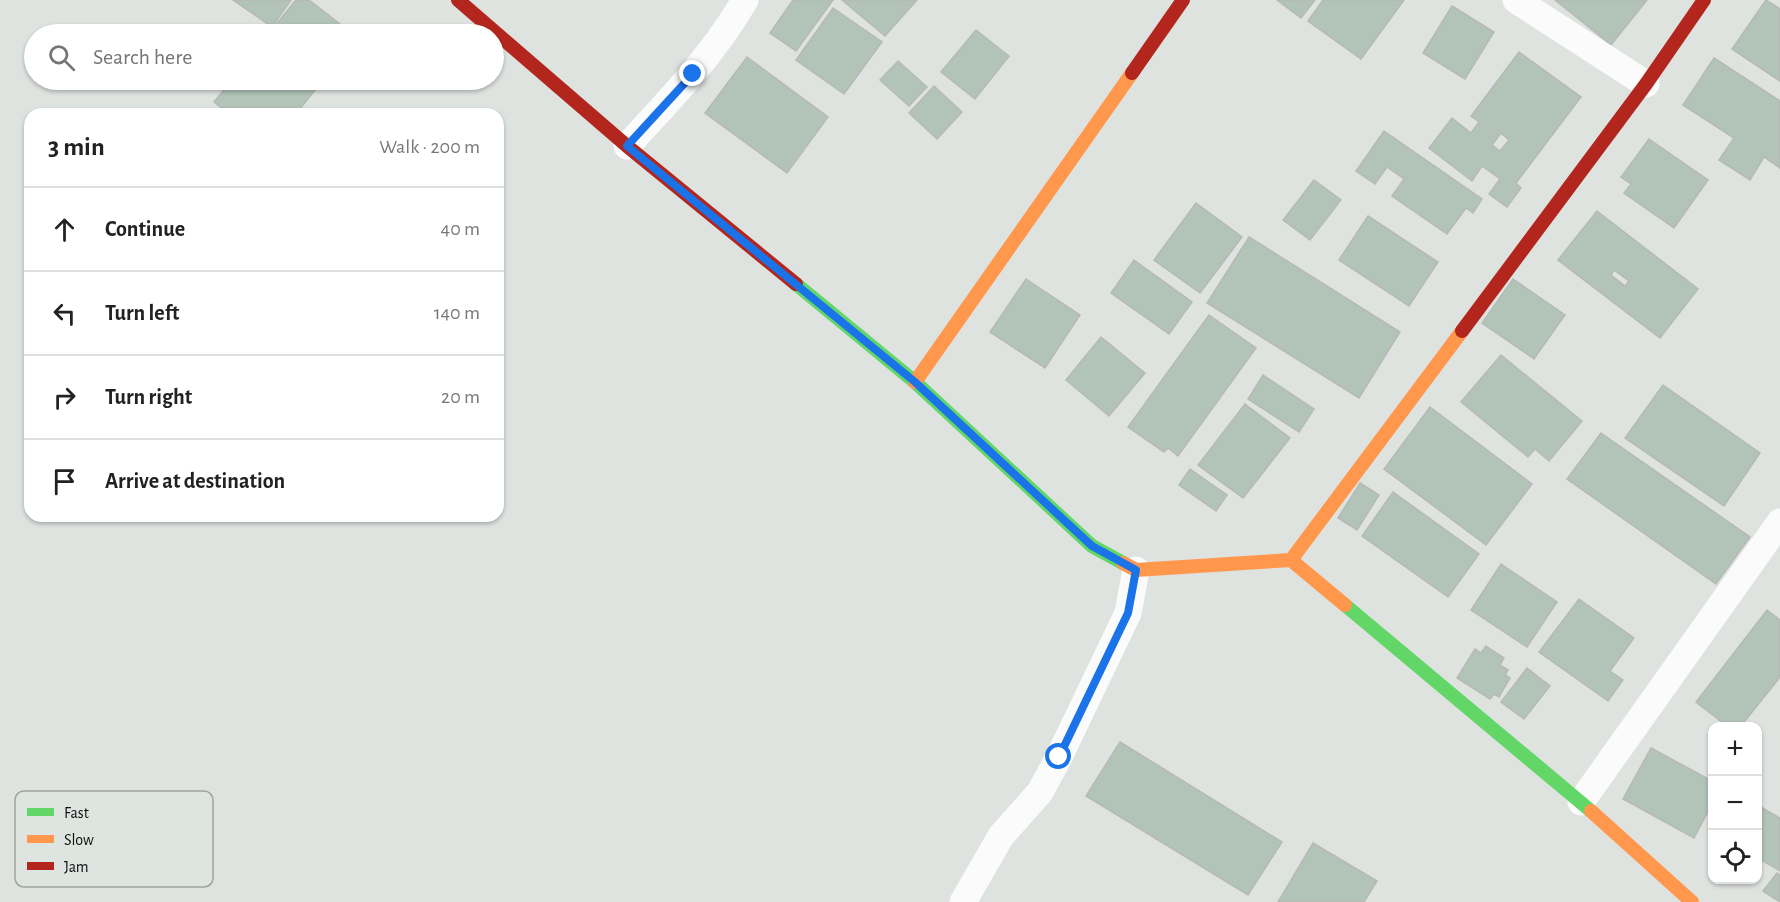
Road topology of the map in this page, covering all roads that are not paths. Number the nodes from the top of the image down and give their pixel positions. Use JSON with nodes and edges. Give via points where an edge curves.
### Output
{"nodes":[{"id":1,"x":458,"y":0,"type":"edge"},
{"id":2,"x":745,"y":0,"type":"edge"},
{"id":3,"x":1183,"y":0,"type":"edge"},
{"id":4,"x":1516,"y":0,"type":"edge"},
{"id":5,"x":1704,"y":0,"type":"edge"},
{"id":6,"x":486,"y":24,"type":"edge"},
{"id":7,"x":504,"y":40,"type":"edge"},
{"id":8,"x":1646,"y":84,"type":"junction"},
{"id":9,"x":627,"y":146,"type":"junction"},
{"id":10,"x":915,"y":382,"type":"junction"},
{"id":11,"x":1780,"y":522,"type":"edge"},
{"id":12,"x":1291,"y":560,"type":"junction"},
{"id":13,"x":1136,"y":570,"type":"junction"},
{"id":14,"x":1581,"y":802,"type":"junction"},
{"id":15,"x":963,"y":902,"type":"edge"},
{"id":16,"x":1692,"y":902,"type":"edge"}],
"edges":[{"from":1,"to":6,"type":"street"},
{"from":2,"to":9,"type":"street","via":[[728,30],[693,74]]},
{"from":3,"to":10,"type":"street"},
{"from":4,"to":8,"type":"street"},
{"from":5,"to":8,"type":"street"},
{"from":7,"to":9,"type":"street"},
{"from":8,"to":12,"type":"street"},
{"from":9,"to":10,"type":"street"},
{"from":10,"to":13,"type":"street","via":[[1092,546]]},
{"from":11,"to":14,"type":"street"},
{"from":12,"to":13,"type":"street"},
{"from":12,"to":14,"type":"street"},
{"from":13,"to":15,"type":"street","via":[[1128,613],[1059,757],[1040,792],[1001,836]]},
{"from":14,"to":16,"type":"street"}]}
